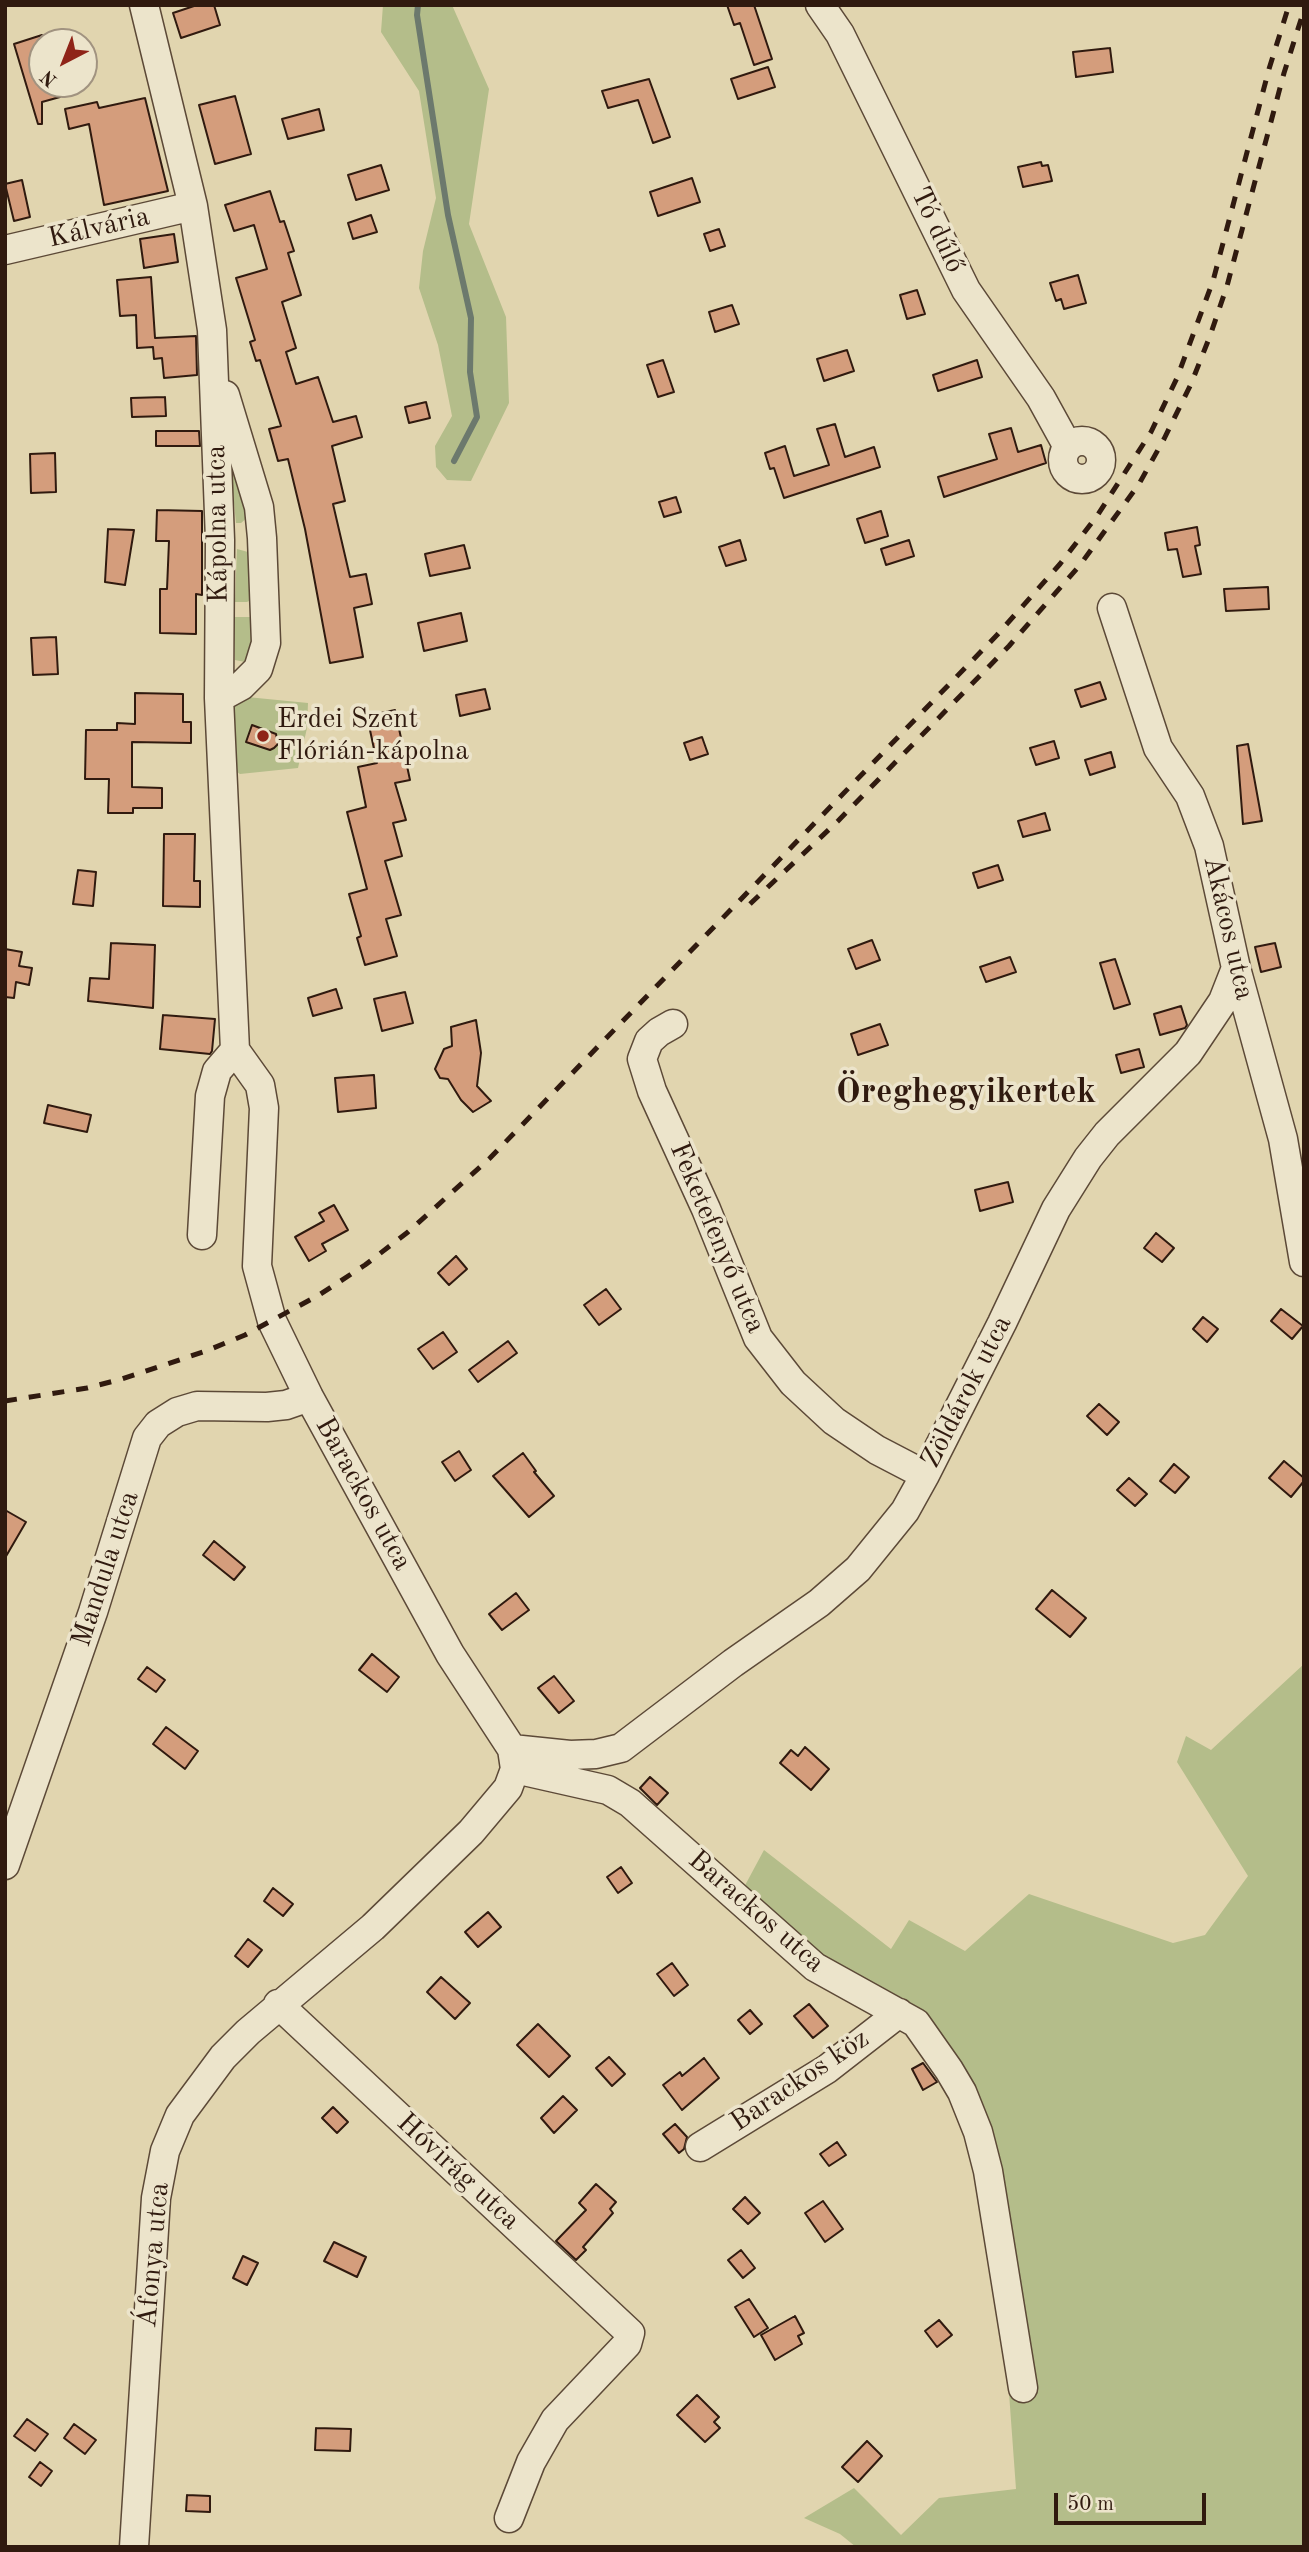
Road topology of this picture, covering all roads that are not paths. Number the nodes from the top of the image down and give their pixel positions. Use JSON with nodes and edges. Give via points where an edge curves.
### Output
{"nodes":[{"id":1,"x":144,"y":5,"type":"edge"},
{"id":2,"x":820,"y":5,"type":"edge"},
{"id":3,"x":193,"y":206,"type":"junction"},
{"id":4,"x":5,"y":250,"type":"edge"},
{"id":5,"x":214,"y":359,"type":"junction"},
{"id":6,"x":1068,"y":447,"type":"dead end"},
{"id":7,"x":262,"y":538,"type":"junction"},
{"id":8,"x":220,"y":540,"type":"junction"},
{"id":9,"x":1112,"y":608,"type":"dead end"},
{"id":10,"x":219,"y":609,"type":"junction"},
{"id":11,"x":266,"y":609,"type":"junction"},
{"id":12,"x":219,"y":698,"type":"junction"},
{"id":13,"x":1236,"y":968,"type":"junction"},
{"id":14,"x":673,"y":1024,"type":"dead end"},
{"id":15,"x":235,"y":1050,"type":"junction"},
{"id":16,"x":1294,"y":1138,"type":"edge"},
{"id":17,"x":202,"y":1235,"type":"dead end"},
{"id":18,"x":1304,"y":1262,"type":"edge"},
{"id":19,"x":309,"y":1397,"type":"junction"},
{"id":20,"x":925,"y":1475,"type":"junction"},
{"id":21,"x":514,"y":1759,"type":"junction"},
{"id":22,"x":5,"y":1865,"type":"edge"},
{"id":23,"x":278,"y":2004,"type":"junction"},
{"id":24,"x":899,"y":2013,"type":"junction"},
{"id":25,"x":700,"y":2147,"type":"dead end"},
{"id":26,"x":1023,"y":2388,"type":"dead end"},
{"id":27,"x":509,"y":2518,"type":"dead end"},
{"id":28,"x":134,"y":2547,"type":"edge"}],
"edges":[{"from":1,"to":3,"type":"street","name":"Kápolna utca"},
{"from":2,"to":6,"type":"street","name":"Tó dűlő","via":[[846,46],[966,290],[1041,398]]},
{"from":3,"to":4,"type":"street","name":"Kálvária"},
{"from":3,"to":5,"type":"street","name":"Kápolna utca"},
{"from":5,"to":7,"type":"street","via":[[259,507]]},
{"from":5,"to":8,"type":"street","name":"Kápolna utca"},
{"from":7,"to":8,"type":"street"},
{"from":7,"to":11,"type":"street"},
{"from":8,"to":10,"type":"street","name":"Kápolna utca"},
{"from":9,"to":13,"type":"street","name":"Akácos utca","via":[[1158,748],[1190,796],[1209,846]]},
{"from":10,"to":11,"type":"street"},
{"from":10,"to":12,"type":"street","name":"Kápolna utca"},
{"from":11,"to":12,"type":"street","via":[[265,643],[257,669],[242,686]]},
{"from":12,"to":15,"type":"street","name":"Kápolna utca"},
{"from":13,"to":16,"type":"street","name":"Akácos utca"},
{"from":13,"to":20,"type":"street","name":"Zöldárok utca","via":[[1223,1002],[1188,1053],[1107,1134],[1056,1209]]},
{"from":14,"to":20,"type":"street","name":"Feketefenyő utca","via":[[649,1041],[642,1059],[758,1338],[793,1383],[834,1421]]},
{"from":15,"to":17,"type":"street","via":[[217,1071],[210,1097]]},
{"from":15,"to":19,"type":"street","via":[[260,1085],[264,1108],[257,1266],[272,1321]]},
{"from":16,"to":18,"type":"street","name":"Akácos utca"},
{"from":19,"to":21,"type":"street","name":"Barackos utca","via":[[450,1654]]},
{"from":19,"to":22,"type":"street","name":"Mandula utca","via":[[267,1407],[198,1406],[177,1412],[147,1438],[93,1612]]},
{"from":20,"to":21,"type":"street","name":"Zöldárok utca","via":[[905,1511],[835,1590],[621,1748],[596,1755]]},
{"from":21,"to":23,"type":"street","name":"Áfonya utca","via":[[508,1788],[478,1824],[337,1958]]},
{"from":21,"to":24,"type":"street","name":"Barackos utca","via":[[608,1790],[630,1803],[815,1967]]},
{"from":23,"to":27,"type":"street","name":"Hóvirág utca","via":[[630,2333],[627,2344],[555,2420],[531,2462]]},
{"from":23,"to":28,"type":"street","name":"Áfonya utca","via":[[211,2073],[180,2116],[165,2151],[150,2270]]},
{"from":24,"to":25,"type":"street","name":"Barackos köz","via":[[827,2069]]},
{"from":24,"to":26,"type":"street","name":"Barackos utca","via":[[916,2023],[949,2070],[978,2132]]}]}
